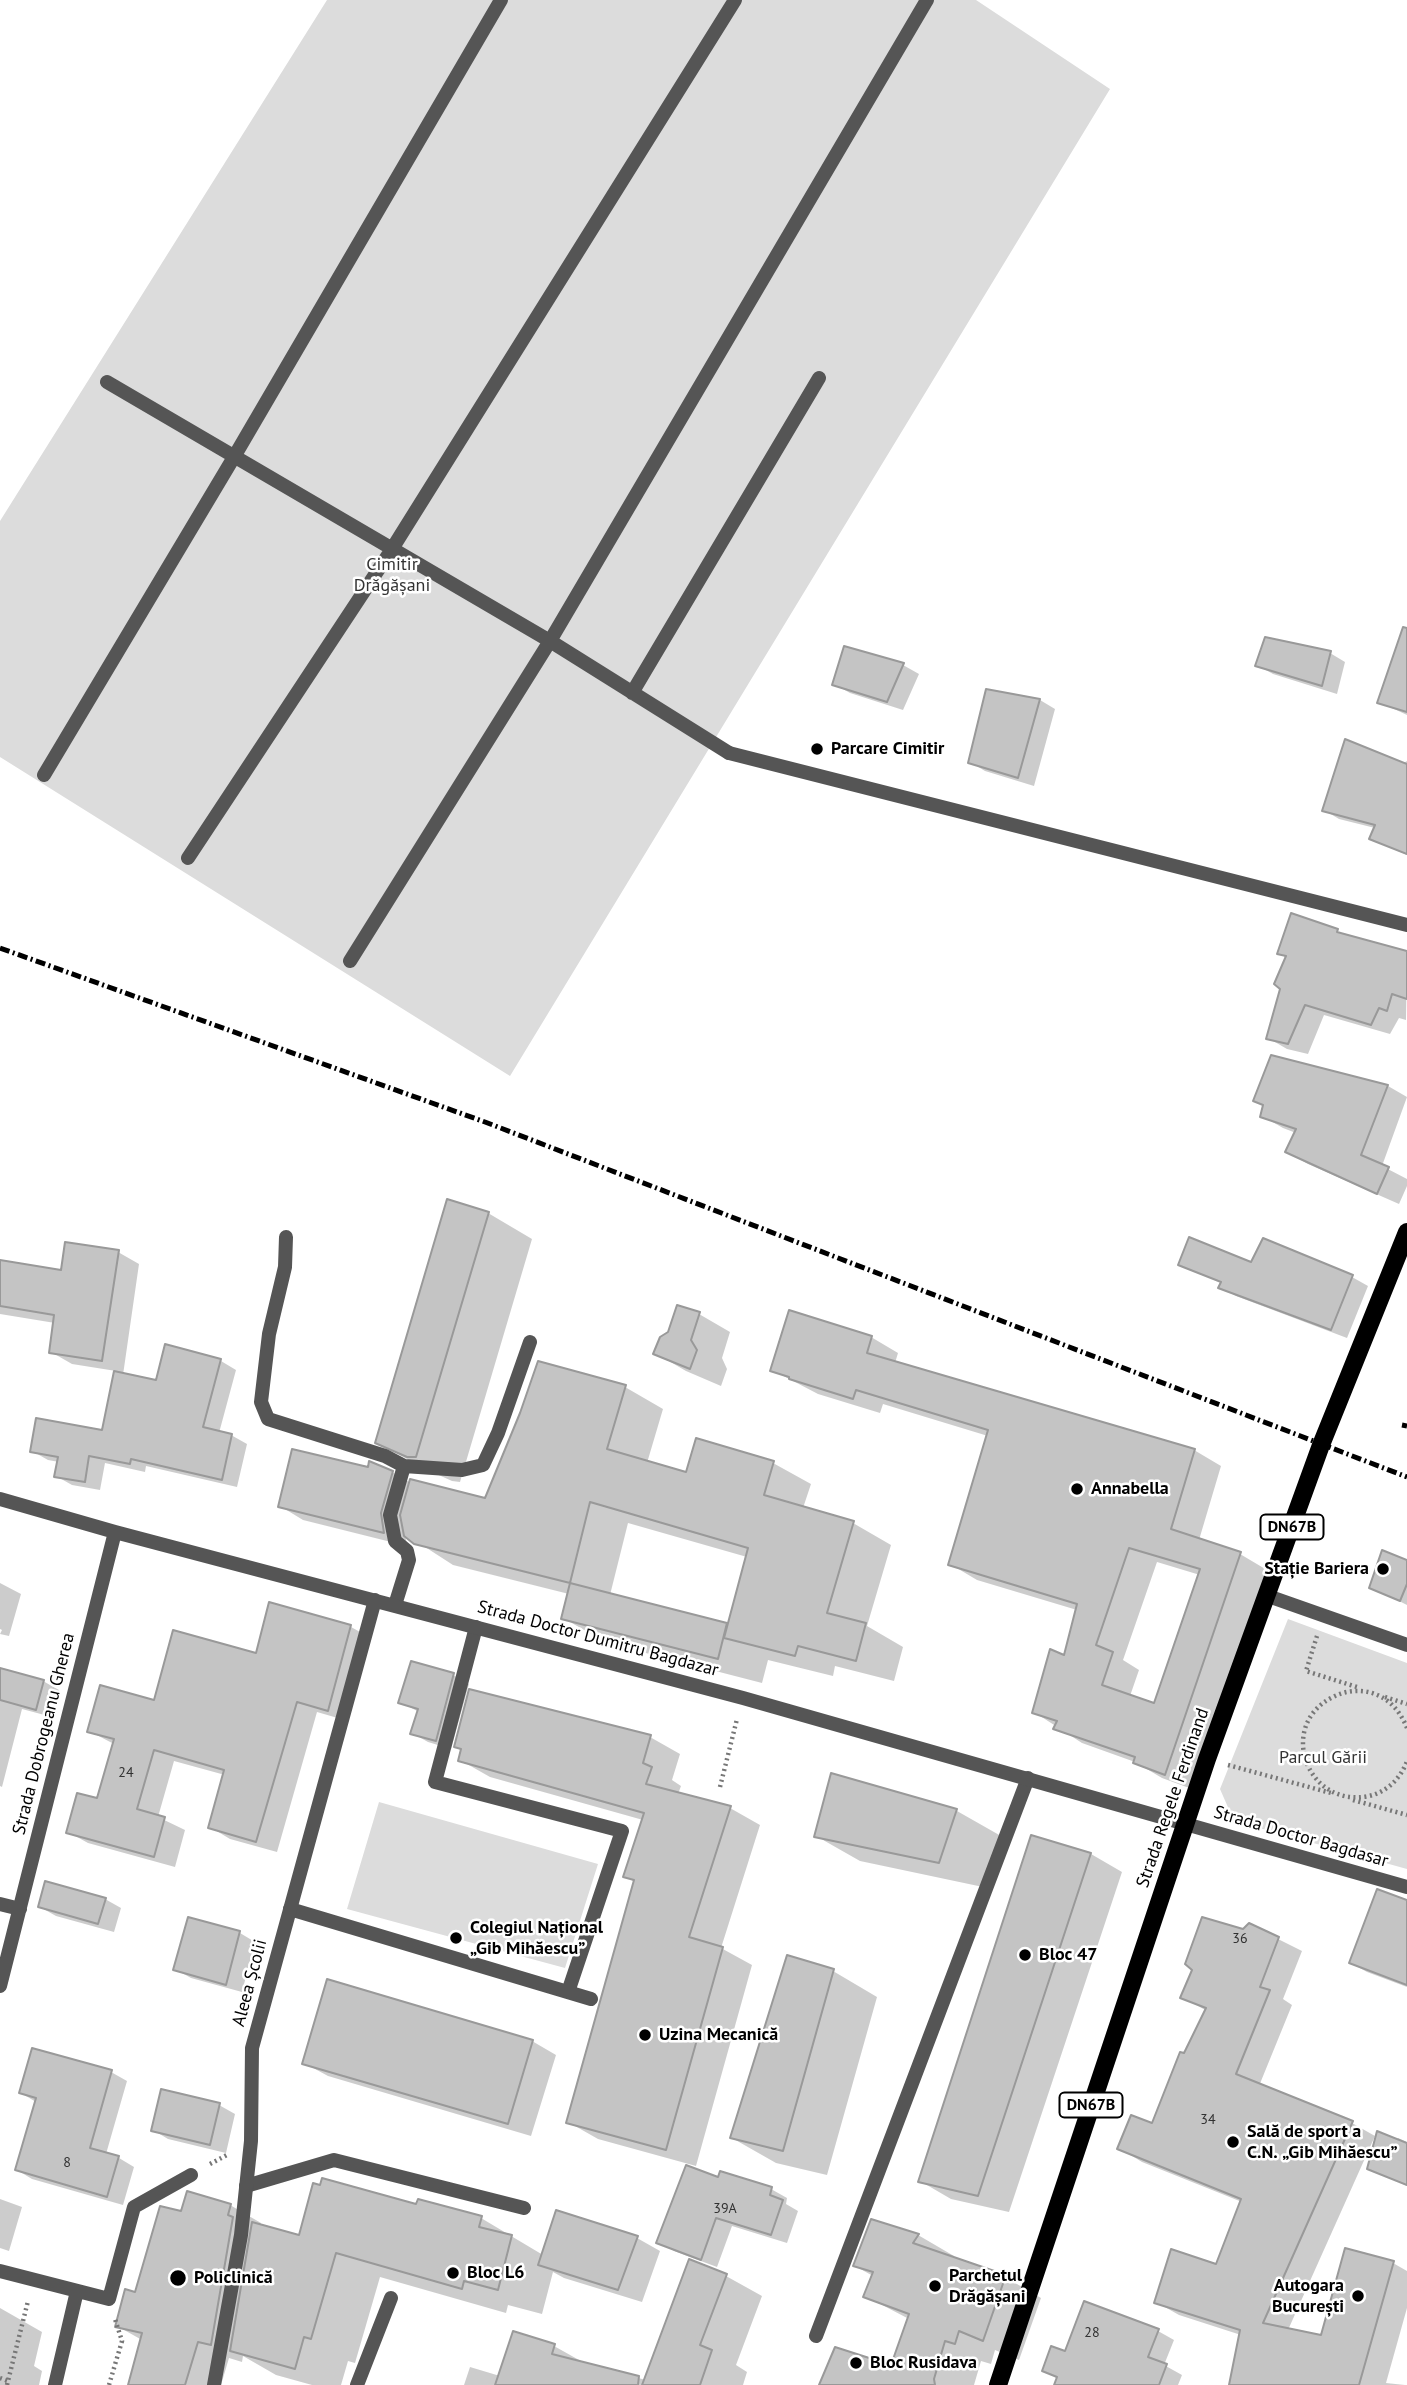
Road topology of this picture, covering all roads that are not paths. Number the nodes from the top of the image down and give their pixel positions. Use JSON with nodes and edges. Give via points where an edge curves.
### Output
{"nodes":[{"id":1,"x":501,"y":0,"type":"edge"},
{"id":2,"x":735,"y":0,"type":"edge"},
{"id":3,"x":927,"y":0,"type":"edge"},
{"id":4,"x":819,"y":377,"type":"dead end"},
{"id":5,"x":107,"y":382,"type":"dead end"},
{"id":6,"x":234,"y":457,"type":"junction"},
{"id":7,"x":392,"y":549,"type":"junction"},
{"id":8,"x":550,"y":641,"type":"junction"},
{"id":9,"x":632,"y":692,"type":"junction"},
{"id":10,"x":44,"y":775,"type":"dead end"},
{"id":11,"x":187,"y":858,"type":"dead end"},
{"id":12,"x":1407,"y":925,"type":"edge"},
{"id":13,"x":350,"y":961,"type":"dead end"},
{"id":14,"x":1407,"y":1232,"type":"edge"},
{"id":15,"x":286,"y":1237,"type":"dead end"},
{"id":16,"x":530,"y":1342,"type":"dead end"},
{"id":17,"x":404,"y":1466,"type":"junction"},
{"id":18,"x":0,"y":1499,"type":"edge"},
{"id":19,"x":114,"y":1532,"type":"junction"},
{"id":20,"x":1268,"y":1596,"type":"junction"},
{"id":21,"x":374,"y":1600,"type":"junction"},
{"id":22,"x":395,"y":1605,"type":"junction"},
{"id":23,"x":476,"y":1627,"type":"junction"},
{"id":24,"x":1407,"y":1645,"type":"edge"},
{"id":25,"x":1028,"y":1778,"type":"junction"},
{"id":26,"x":1185,"y":1824,"type":"junction"},
{"id":27,"x":1407,"y":1887,"type":"edge"},
{"id":28,"x":0,"y":1904,"type":"edge"},
{"id":29,"x":20,"y":1909,"type":"junction"},
{"id":30,"x":290,"y":1909,"type":"junction"},
{"id":31,"x":0,"y":1986,"type":"edge"},
{"id":32,"x":568,"y":1992,"type":"junction"},
{"id":33,"x":591,"y":2000,"type":"dead end"},
{"id":34,"x":191,"y":2175,"type":"road end"},
{"id":35,"x":246,"y":2186,"type":"junction"},
{"id":36,"x":524,"y":2208,"type":"dead end"},
{"id":37,"x":0,"y":2271,"type":"edge"},
{"id":38,"x":77,"y":2291,"type":"junction"},
{"id":39,"x":391,"y":2298,"type":"dead end"},
{"id":40,"x":816,"y":2336,"type":"dead end"},
{"id":41,"x":55,"y":2385,"type":"edge"},
{"id":42,"x":214,"y":2385,"type":"edge"},
{"id":43,"x":357,"y":2385,"type":"edge"},
{"id":44,"x":998,"y":2385,"type":"edge"}],
"edges":[{"from":1,"to":6,"type":"street"},
{"from":2,"to":7,"type":"street"},
{"from":3,"to":8,"type":"street"},
{"from":4,"to":9,"type":"street"},
{"from":5,"to":6,"type":"street"},
{"from":6,"to":7,"type":"street"},
{"from":6,"to":10,"type":"street"},
{"from":7,"to":8,"type":"street"},
{"from":7,"to":11,"type":"street"},
{"from":8,"to":9,"type":"street"},
{"from":8,"to":13,"type":"street"},
{"from":9,"to":12,"type":"street","via":[[729,753]]},
{"from":14,"to":20,"type":"main road","name":"Strada Regele Ferdinand","number":"DN67B","via":[[1321,1446]]},
{"from":15,"to":17,"type":"street","via":[[285,1267],[269,1334],[261,1402],[268,1419]]},
{"from":16,"to":17,"type":"street","via":[[483,1465],[462,1470]]},
{"from":17,"to":22,"type":"street","via":[[390,1515],[395,1541],[407,1551],[409,1560]]},
{"from":18,"to":19,"type":"street","name":"Strada Doctor Dumitru Bagdazar"},
{"from":19,"to":21,"type":"street","name":"Strada Doctor Dumitru Bagdazar"},
{"from":19,"to":29,"type":"street","name":"Strada Dobrogeanu Gherea"},
{"from":20,"to":24,"type":"street"},
{"from":20,"to":26,"type":"main road","name":"Strada Regele Ferdinand","number":"DN67B"},
{"from":21,"to":22,"type":"street","name":"Strada Doctor Dumitru Bagdazar"},
{"from":21,"to":30,"type":"street","name":"Aleea Școlii"},
{"from":22,"to":23,"type":"street","name":"Strada Doctor Dumitru Bagdazar"},
{"from":23,"to":25,"type":"street","name":"Strada Doctor Dumitru Bagdazar"},
{"from":23,"to":32,"type":"street","via":[[435,1782],[622,1831]]},
{"from":25,"to":26,"type":"street","name":"Strada Doctor Dumitru Bagdazar"},
{"from":25,"to":40,"type":"street"},
{"from":26,"to":27,"type":"street","name":"Strada Doctor Bagdasar"},
{"from":26,"to":44,"type":"main road","name":"Strada Regele Ferdinand","number":"DN67B"},
{"from":28,"to":29,"type":"street"},
{"from":29,"to":31,"type":"street","name":"Strada Dobrogeanu Gherea"},
{"from":30,"to":32,"type":"street"},
{"from":30,"to":35,"type":"street","name":"Aleea Școlii","via":[[252,2048]]},
{"from":32,"to":33,"type":"street"},
{"from":34,"to":38,"type":"street","via":[[134,2207],[109,2299]]},
{"from":35,"to":36,"type":"street","via":[[334,2160]]},
{"from":35,"to":42,"type":"street","name":"Aleea Școlii"},
{"from":37,"to":38,"type":"street"},
{"from":38,"to":41,"type":"street"},
{"from":39,"to":43,"type":"street"}]}
